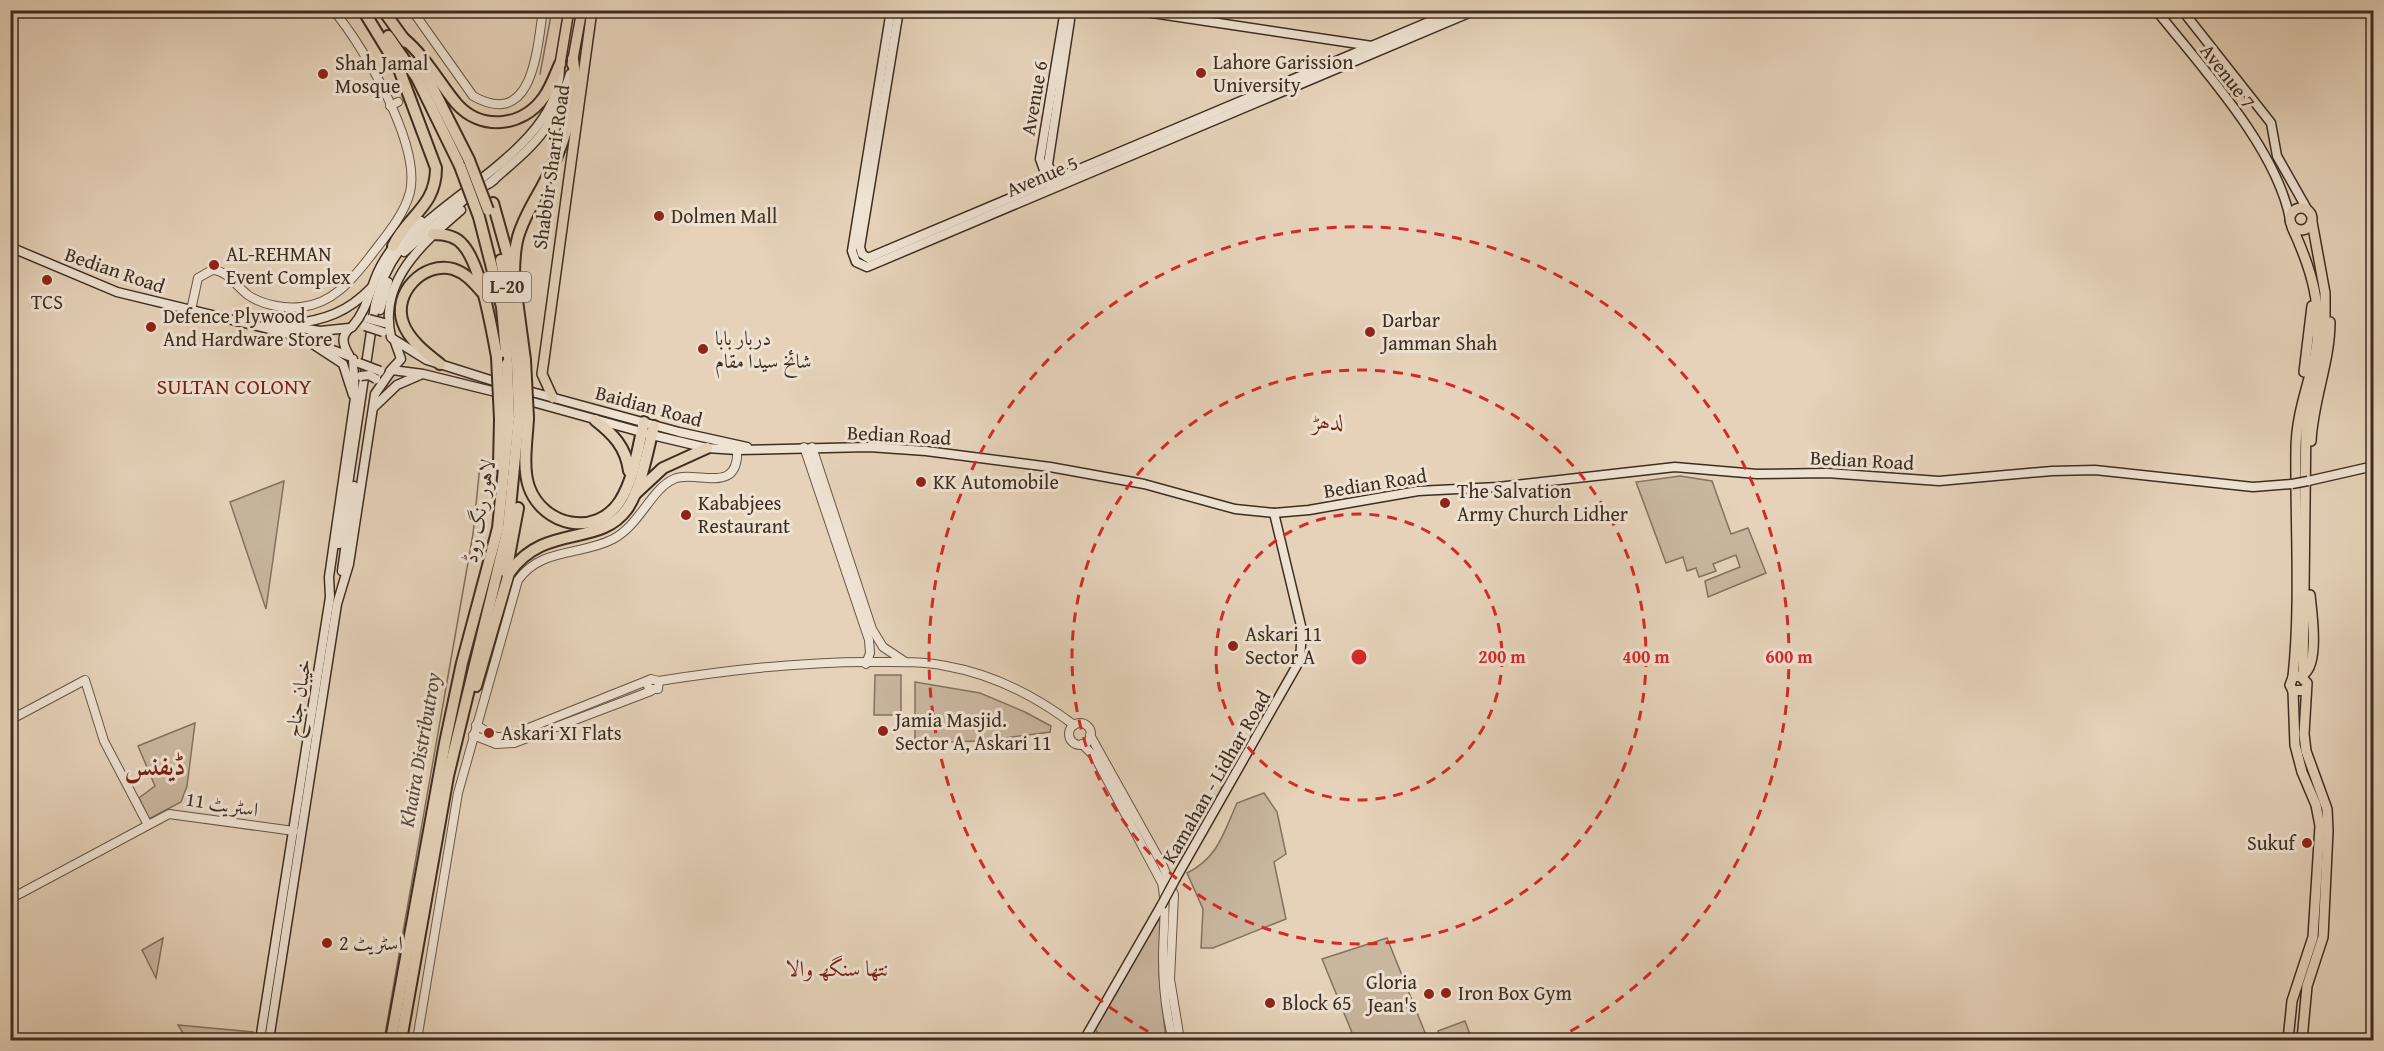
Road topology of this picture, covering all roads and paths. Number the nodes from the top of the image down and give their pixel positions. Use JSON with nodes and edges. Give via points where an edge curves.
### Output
{"nodes":[{"id":1,"x":333,"y":10,"type":"edge"},
{"id":2,"x":363,"y":10,"type":"edge"},
{"id":3,"x":369,"y":10,"type":"edge"},
{"id":4,"x":383,"y":10,"type":"edge"},
{"id":5,"x":412,"y":10,"type":"edge"},
{"id":6,"x":543,"y":10,"type":"edge"},
{"id":7,"x":569,"y":10,"type":"edge"},
{"id":8,"x":582,"y":10,"type":"edge"},
{"id":9,"x":592,"y":10,"type":"edge"},
{"id":10,"x":891,"y":10,"type":"edge"},
{"id":11,"x":899,"y":10,"type":"edge"},
{"id":12,"x":1132,"y":10,"type":"edge"},
{"id":13,"x":1165,"y":10,"type":"edge"},
{"id":14,"x":1457,"y":10,"type":"edge"},
{"id":15,"x":1476,"y":10,"type":"edge"},
{"id":16,"x":2156,"y":10,"type":"edge"},
{"id":17,"x":2182,"y":10,"type":"edge"},
{"id":18,"x":1067,"y":14,"type":"edge"},
{"id":19,"x":1432,"y":25,"type":"junction"},
{"id":20,"x":404,"y":38,"type":"junction"},
{"id":21,"x":1378,"y":46,"type":"junction"},
{"id":22,"x":573,"y":59,"type":"junction"},
{"id":23,"x":560,"y":64,"type":"junction"},
{"id":24,"x":570,"y":74,"type":"junction"},
{"id":25,"x":446,"y":75,"type":"junction"},
{"id":26,"x":398,"y":102,"type":"tunnel mouth"},
{"id":27,"x":390,"y":106,"type":"junction"},
{"id":28,"x":555,"y":159,"type":"junction"},
{"id":29,"x":468,"y":161,"type":"junction"},
{"id":30,"x":490,"y":169,"type":"junction"},
{"id":31,"x":494,"y":180,"type":"junction"},
{"id":32,"x":1053,"y":185,"type":"junction"},
{"id":33,"x":2307,"y":209,"type":"junction"},
{"id":34,"x":486,"y":210,"type":"junction"},
{"id":35,"x":2312,"y":222,"type":"junction"},
{"id":36,"x":2291,"y":223,"type":"junction"},
{"id":37,"x":433,"y":234,"type":"junction"},
{"id":38,"x":2317,"y":243,"type":"junction"},
{"id":39,"x":393,"y":246,"type":"junction"},
{"id":40,"x":10,"y":247,"type":"edge"},
{"id":41,"x":2306,"y":255,"type":"junction"},
{"id":42,"x":514,"y":278,"type":"junction"},
{"id":43,"x":371,"y":290,"type":"junction"},
{"id":44,"x":393,"y":292,"type":"junction"},
{"id":45,"x":482,"y":292,"type":"junction"},
{"id":46,"x":191,"y":310,"type":"junction"},
{"id":47,"x":203,"y":312,"type":"junction"},
{"id":48,"x":367,"y":323,"type":"junction"},
{"id":49,"x":283,"y":326,"type":"junction"},
{"id":50,"x":350,"y":328,"type":"junction"},
{"id":51,"x":327,"y":330,"type":"junction"},
{"id":52,"x":388,"y":333,"type":"junction"},
{"id":53,"x":308,"y":340,"type":"junction"},
{"id":54,"x":321,"y":344,"type":"junction"},
{"id":55,"x":419,"y":356,"type":"junction"},
{"id":56,"x":354,"y":359,"type":"junction"},
{"id":57,"x":517,"y":363,"type":"junction"},
{"id":58,"x":440,"y":364,"type":"junction"},
{"id":59,"x":392,"y":370,"type":"junction"},
{"id":60,"x":420,"y":373,"type":"junction"},
{"id":61,"x":378,"y":380,"type":"junction"},
{"id":62,"x":355,"y":397,"type":"junction"},
{"id":63,"x":553,"y":398,"type":"junction"},
{"id":64,"x":374,"y":407,"type":"junction"},
{"id":65,"x":514,"y":418,"type":"junction"},
{"id":66,"x":595,"y":420,"type":"junction"},
{"id":67,"x":648,"y":429,"type":"junction"},
{"id":68,"x":734,"y":447,"type":"junction"},
{"id":69,"x":808,"y":447,"type":"junction"},
{"id":70,"x":526,"y":448,"type":"junction"},
{"id":71,"x":712,"y":448,"type":"junction"},
{"id":72,"x":731,"y":465,"type":"junction"},
{"id":73,"x":2373,"y":466,"type":"edge"},
{"id":74,"x":630,"y":477,"type":"junction"},
{"id":75,"x":2309,"y":481,"type":"junction"},
{"id":76,"x":2291,"y":484,"type":"junction"},
{"id":77,"x":634,"y":495,"type":"junction"},
{"id":78,"x":1274,"y":513,"type":"junction"},
{"id":79,"x":503,"y":588,"type":"junction"},
{"id":80,"x":333,"y":601,"type":"junction"},
{"id":81,"x":869,"y":630,"type":"junction"},
{"id":82,"x":2296,"y":646,"type":"junction"},
{"id":83,"x":889,"y":661,"type":"junction"},
{"id":84,"x":866,"y":664,"type":"junction"},
{"id":85,"x":2304,"y":675,"type":"junction"},
{"id":86,"x":2293,"y":677,"type":"junction"},
{"id":87,"x":649,"y":680,"type":"junction"},
{"id":88,"x":659,"y":683,"type":"junction"},
{"id":89,"x":2305,"y":690,"type":"junction"},
{"id":90,"x":651,"y":691,"type":"junction"},
{"id":91,"x":2293,"y":691,"type":"junction"},
{"id":92,"x":10,"y":720,"type":"edge"},
{"id":93,"x":476,"y":725,"type":"junction"},
{"id":94,"x":1072,"y":726,"type":"junction"},
{"id":95,"x":473,"y":735,"type":"junction"},
{"id":96,"x":1090,"y":735,"type":"junction"},
{"id":97,"x":455,"y":738,"type":"junction"},
{"id":98,"x":1082,"y":744,"type":"junction"},
{"id":99,"x":2316,"y":780,"type":"junction"},
{"id":100,"x":2309,"y":788,"type":"junction"},
{"id":101,"x":148,"y":825,"type":"junction"},
{"id":102,"x":294,"y":831,"type":"junction"},
{"id":103,"x":10,"y":898,"type":"edge"},
{"id":104,"x":1179,"y":1040,"type":"edge"},
{"id":105,"x":260,"y":1041,"type":"edge"},
{"id":106,"x":269,"y":1041,"type":"edge"},
{"id":107,"x":391,"y":1041,"type":"edge"},
{"id":108,"x":401,"y":1041,"type":"edge"},
{"id":109,"x":417,"y":1041,"type":"edge"},
{"id":110,"x":1084,"y":1041,"type":"edge"},
{"id":111,"x":1173,"y":1041,"type":"edge"},
{"id":112,"x":2288,"y":1041,"type":"edge"},
{"id":113,"x":2302,"y":1041,"type":"edge"}],
"edges":[{"from":1,"to":27,"type":"street","via":[[354,38]]},
{"from":2,"to":39,"type":"highway","via":[[386,44],[435,161],[433,190],[423,210]]},
{"from":3,"to":29,"type":"highway","name":"لاہور رنگ روڈ","number":"L-20"},
{"from":4,"to":20,"type":"highway","name":"لاہور رنگ روڈ","number":"L-20"},
{"from":5,"to":25,"type":"street"},
{"from":6,"to":25,"type":"street","via":[[528,85],[510,102],[492,104],[473,96]]},
{"from":7,"to":23,"type":"main road"},
{"from":8,"to":22,"type":"main road"},
{"from":9,"to":63,"type":"main road","name":"Shabbir Sharif Road","via":[[542,374]]},
{"from":10,"to":32,"type":"main road","name":"Avenue 5","via":[[853,246],[855,261],[872,266]]},
{"from":11,"to":32,"type":"main road","name":"Avenue 5","via":[[862,254],[872,258]]},
{"from":12,"to":21,"type":"main road"},
{"from":13,"to":21,"type":"main road","via":[[1376,38]]},
{"from":14,"to":19,"type":"main road","name":"Avenue 5"},
{"from":15,"to":19,"type":"main road","name":"Avenue 5"},
{"from":16,"to":36,"type":"main road","name":"Avenue 7","via":[[2244,123],[2284,196]]},
{"from":17,"to":33,"type":"main road","via":[[2271,123],[2274,150]]},
{"from":18,"to":32,"type":"main road","name":"Avenue 6","via":[[1040,161]]},
{"from":19,"to":21,"type":"main road","name":"Avenue 5"},
{"from":20,"to":25,"type":"highway"},
{"from":20,"to":29,"type":"highway","name":"لاہور رنگ روڈ","number":"L-20"},
{"from":21,"to":32,"type":"main road","name":"Avenue 5"},
{"from":22,"to":24,"type":"main road"},
{"from":22,"to":28,"type":"highway","via":[[571,105]]},
{"from":23,"to":25,"type":"highway","via":[[538,104],[518,118],[502,123],[470,115],[455,102]]},
{"from":23,"to":30,"type":"main road","via":[[555,94],[541,121],[526,140]]},
{"from":24,"to":28,"type":"highway"},
{"from":24,"to":31,"type":"main road","via":[[543,135]]},
{"from":25,"to":29,"type":"highway"},
{"from":26,"to":27,"type":"street"},
{"from":27,"to":46,"type":"street","via":[[410,158],[410,190],[400,215],[348,283],[319,303],[284,307],[252,297],[225,273],[212,270],[198,278]]},
{"from":28,"to":42,"type":"highway","via":[[521,225]]},
{"from":29,"to":34,"type":"highway","name":"لاہور رنگ روڈ","number":"L-20","bridge":true},
{"from":30,"to":39,"type":"main road","via":[[457,190]]},
{"from":30,"to":80,"type":"main road","via":[[409,239],[382,280],[375,305]]},
{"from":31,"to":37,"type":"main road"},
{"from":31,"to":80,"type":"main road","via":[[413,242],[388,279]]},
{"from":33,"to":35,"type":"main road"},
{"from":33,"to":36,"type":"main road","via":[[2295,209]]},
{"from":34,"to":42,"type":"highway"},
{"from":34,"to":57,"type":"highway","name":"لاہور رنگ روڈ","number":"L-20","via":[[509,297]]},
{"from":35,"to":36,"type":"main road","via":[[2302,231]]},
{"from":35,"to":38,"type":"main road"},
{"from":36,"to":41,"type":"main road"},
{"from":37,"to":44,"type":"main road","via":[[407,264]]},
{"from":37,"to":45,"type":"highway","via":[[447,235],[463,244]]},
{"from":38,"to":75,"type":"main road","via":[[2329,291],[2330,338],[2314,409]]},
{"from":38,"to":85,"type":"main road","via":[[2325,317],[2321,360],[2306,416]]},
{"from":39,"to":43,"type":"main road"},
{"from":40,"to":46,"type":"main road","name":"Bedian Road","via":[[117,292]]},
{"from":41,"to":76,"type":"main road","via":[[2312,322],[2296,403]]},
{"from":41,"to":82,"type":"main road","via":[[2316,291],[2318,331],[2296,438]]},
{"from":42,"to":57,"type":"highway"},
{"from":43,"to":48,"type":"main road"},
{"from":43,"to":49,"type":"main road","via":[[343,312]]},
{"from":43,"to":50,"type":"main road","via":[[364,313]]},
{"from":44,"to":52,"type":"main road"},
{"from":44,"to":52,"type":"main road","via":[[389,298]]},
{"from":45,"to":58,"type":"highway","via":[[463,273],[442,268],[421,275],[405,292],[401,313],[406,329]]},
{"from":45,"to":65,"type":"highway","bridge":true},
{"from":46,"to":47,"type":"main road","name":"Bedian Road"},
{"from":47,"to":49,"type":"main road"},
{"from":47,"to":53,"type":"main road","name":"Bedian Road"},
{"from":48,"to":50,"type":"main road"},
{"from":48,"to":52,"type":"main road","bridge":true},
{"from":49,"to":51,"type":"main road"},
{"from":50,"to":51,"type":"main road"},
{"from":50,"to":56,"type":"main road","name":"خیبان جناح","via":[[343,344]]},
{"from":51,"to":54,"type":"main road","via":[[328,337]]},
{"from":52,"to":55,"type":"main road"},
{"from":52,"to":59,"type":"main road","via":[[401,357]]},
{"from":53,"to":54,"type":"main road","name":"Bedian Road"},
{"from":53,"to":62,"type":"main road","via":[[343,364]]},
{"from":54,"to":56,"type":"main road","name":"Bedian Road"},
{"from":55,"to":58,"type":"main road"},
{"from":55,"to":60,"type":"main road","via":[[414,365]]},
{"from":56,"to":61,"type":"main road","name":"Bedian Road","bridge":true},
{"from":56,"to":62,"type":"main road","name":"خیبان جناح"},
{"from":57,"to":65,"type":"highway","name":"لاہور رنگ روڈ","number":"L-20","bridge":true},
{"from":58,"to":63,"type":"main road","name":"Baidian Road"},
{"from":59,"to":60,"type":"main road","name":"Bedian Road"},
{"from":59,"to":61,"type":"main road","name":"Bedian Road"},
{"from":59,"to":61,"type":"main road"},
{"from":60,"to":64,"type":"main road","via":[[397,385]]},
{"from":60,"to":66,"type":"main road","name":"Bedian Road"},
{"from":61,"to":62,"type":"main road","bridge":true,"via":[[361,376]]},
{"from":61,"to":64,"type":"main road","name":"خیبان جناح"},
{"from":62,"to":80,"type":"main road","name":"خیبان جناح","via":[[329,577]]},
{"from":63,"to":67,"type":"main road","name":"Baidian Road"},
{"from":64,"to":80,"type":"main road","name":"خیبان جناح","via":[[349,564]]},
{"from":65,"to":70,"type":"highway"},
{"from":65,"to":97,"type":"highway","name":"لاہور رنگ روڈ","number":"L-20","via":[[512,506]]},
{"from":65,"to":107,"type":"highway","name":"لاہور رنگ روڈ","number":"L-20","via":[[500,517],[442,754]]},
{"from":66,"to":67,"type":"main road","name":"Bedian Road"},
{"from":66,"to":74,"type":"highway","via":[[619,442]]},
{"from":67,"to":68,"type":"main road","name":"Baidian Road"},
{"from":67,"to":71,"type":"main road","name":"Bedian Road"},
{"from":67,"to":74,"type":"highway"},
{"from":67,"to":77,"type":"highway"},
{"from":68,"to":69,"type":"main road","name":"Bedian Road"},
{"from":68,"to":71,"type":"main road","name":"Bedian Road"},
{"from":68,"to":72,"type":"street"},
{"from":69,"to":78,"type":"main road","name":"Bedian Road","via":[[926,451],[1011,461],[1144,484],[1235,509]]},
{"from":69,"to":81,"type":"street"},
{"from":70,"to":74,"type":"highway","via":[[532,493],[544,511],[566,522],[584,524],[609,513],[620,501]]},
{"from":70,"to":79,"type":"highway","via":[[513,547]]},
{"from":71,"to":72,"type":"main road","via":[[727,454]]},
{"from":71,"to":77,"type":"highway","via":[[663,468]]},
{"from":72,"to":93,"type":"street","via":[[724,478],[717,480],[675,478],[623,533],[604,543],[549,556],[523,574],[515,587]]},
{"from":73,"to":75,"type":"main road","name":"Bedian Road"},
{"from":75,"to":76,"type":"main road","name":"Bedian Road","bridge":true},
{"from":75,"to":85,"type":"main road","via":[[2313,627],[2312,659]]},
{"from":76,"to":78,"type":"main road","name":"Bedian Road","via":[[2253,487],[2095,470],[1939,481],[1675,467],[1498,487],[1418,491]]},
{"from":76,"to":82,"type":"main road","via":[[2292,632]]},
{"from":77,"to":79,"type":"highway","via":[[623,513],[603,528],[538,545],[514,566]]},
{"from":78,"to":110,"type":"main road","name":"Kamahan - Lidhar Road","bridge":true,"via":[[1297,600],[1303,636],[1300,660]]},
{"from":79,"to":97,"type":"highway","via":[[471,702]]},
{"from":80,"to":102,"type":"main road","name":"خیبان جناح"},
{"from":80,"to":106,"type":"main road","name":"خیبان جناح"},
{"from":81,"to":83,"type":"street"},
{"from":81,"to":84,"type":"street"},
{"from":82,"to":86,"type":"main road"},
{"from":83,"to":84,"type":"street"},
{"from":83,"to":94,"type":"street","via":[[984,681],[1042,707]]},
{"from":83,"to":94,"type":"street","via":[[946,666],[985,677],[1026,694]]},
{"from":84,"to":88,"type":"street","via":[[755,667]]},
{"from":85,"to":86,"type":"main road"},
{"from":85,"to":89,"type":"main road"},
{"from":86,"to":91,"type":"main road"},
{"from":87,"to":88,"type":"street","via":[[654,678]]},
{"from":87,"to":90,"type":"street","via":[[647,686]]},
{"from":87,"to":93,"type":"street","via":[[506,737],[496,737]]},
{"from":88,"to":90,"type":"street","via":[[658,689]]},
{"from":89,"to":91,"type":"main road"},
{"from":89,"to":99,"type":"main road","via":[[2304,734]]},
{"from":90,"to":95,"type":"street","via":[[514,743],[496,744]]},
{"from":91,"to":100,"type":"main road","via":[[2295,745]]},
{"from":92,"to":101,"type":"street","via":[[84,680],[104,741]]},
{"from":93,"to":95,"type":"street"},
{"from":94,"to":96,"type":"street","via":[[1086,725]]},
{"from":94,"to":98,"type":"street","via":[[1071,741]]},
{"from":95,"to":109,"type":"street","via":[[447,853]]},
{"from":96,"to":98,"type":"street"},
{"from":96,"to":104,"type":"street","via":[[1172,888],[1170,979]]},
{"from":97,"to":108,"type":"highway","name":"لاہور رنگ روڈ","number":"L-20"},
{"from":98,"to":111,"type":"street","via":[[1095,757],[1162,883],[1163,973]]},
{"from":99,"to":100,"type":"main road"},
{"from":99,"to":113,"type":"main road","via":[[2328,816],[2327,866],[2323,937],[2307,986]]},
{"from":100,"to":112,"type":"main road","via":[[2320,822],[2313,937],[2293,995]]},
{"from":101,"to":102,"type":"street","name":"اسٹریٹ 11","via":[[177,813]]},
{"from":101,"to":103,"type":"street","name":"اسٹریٹ 11"},
{"from":102,"to":105,"type":"main road","name":"خیبان جناح"}]}
